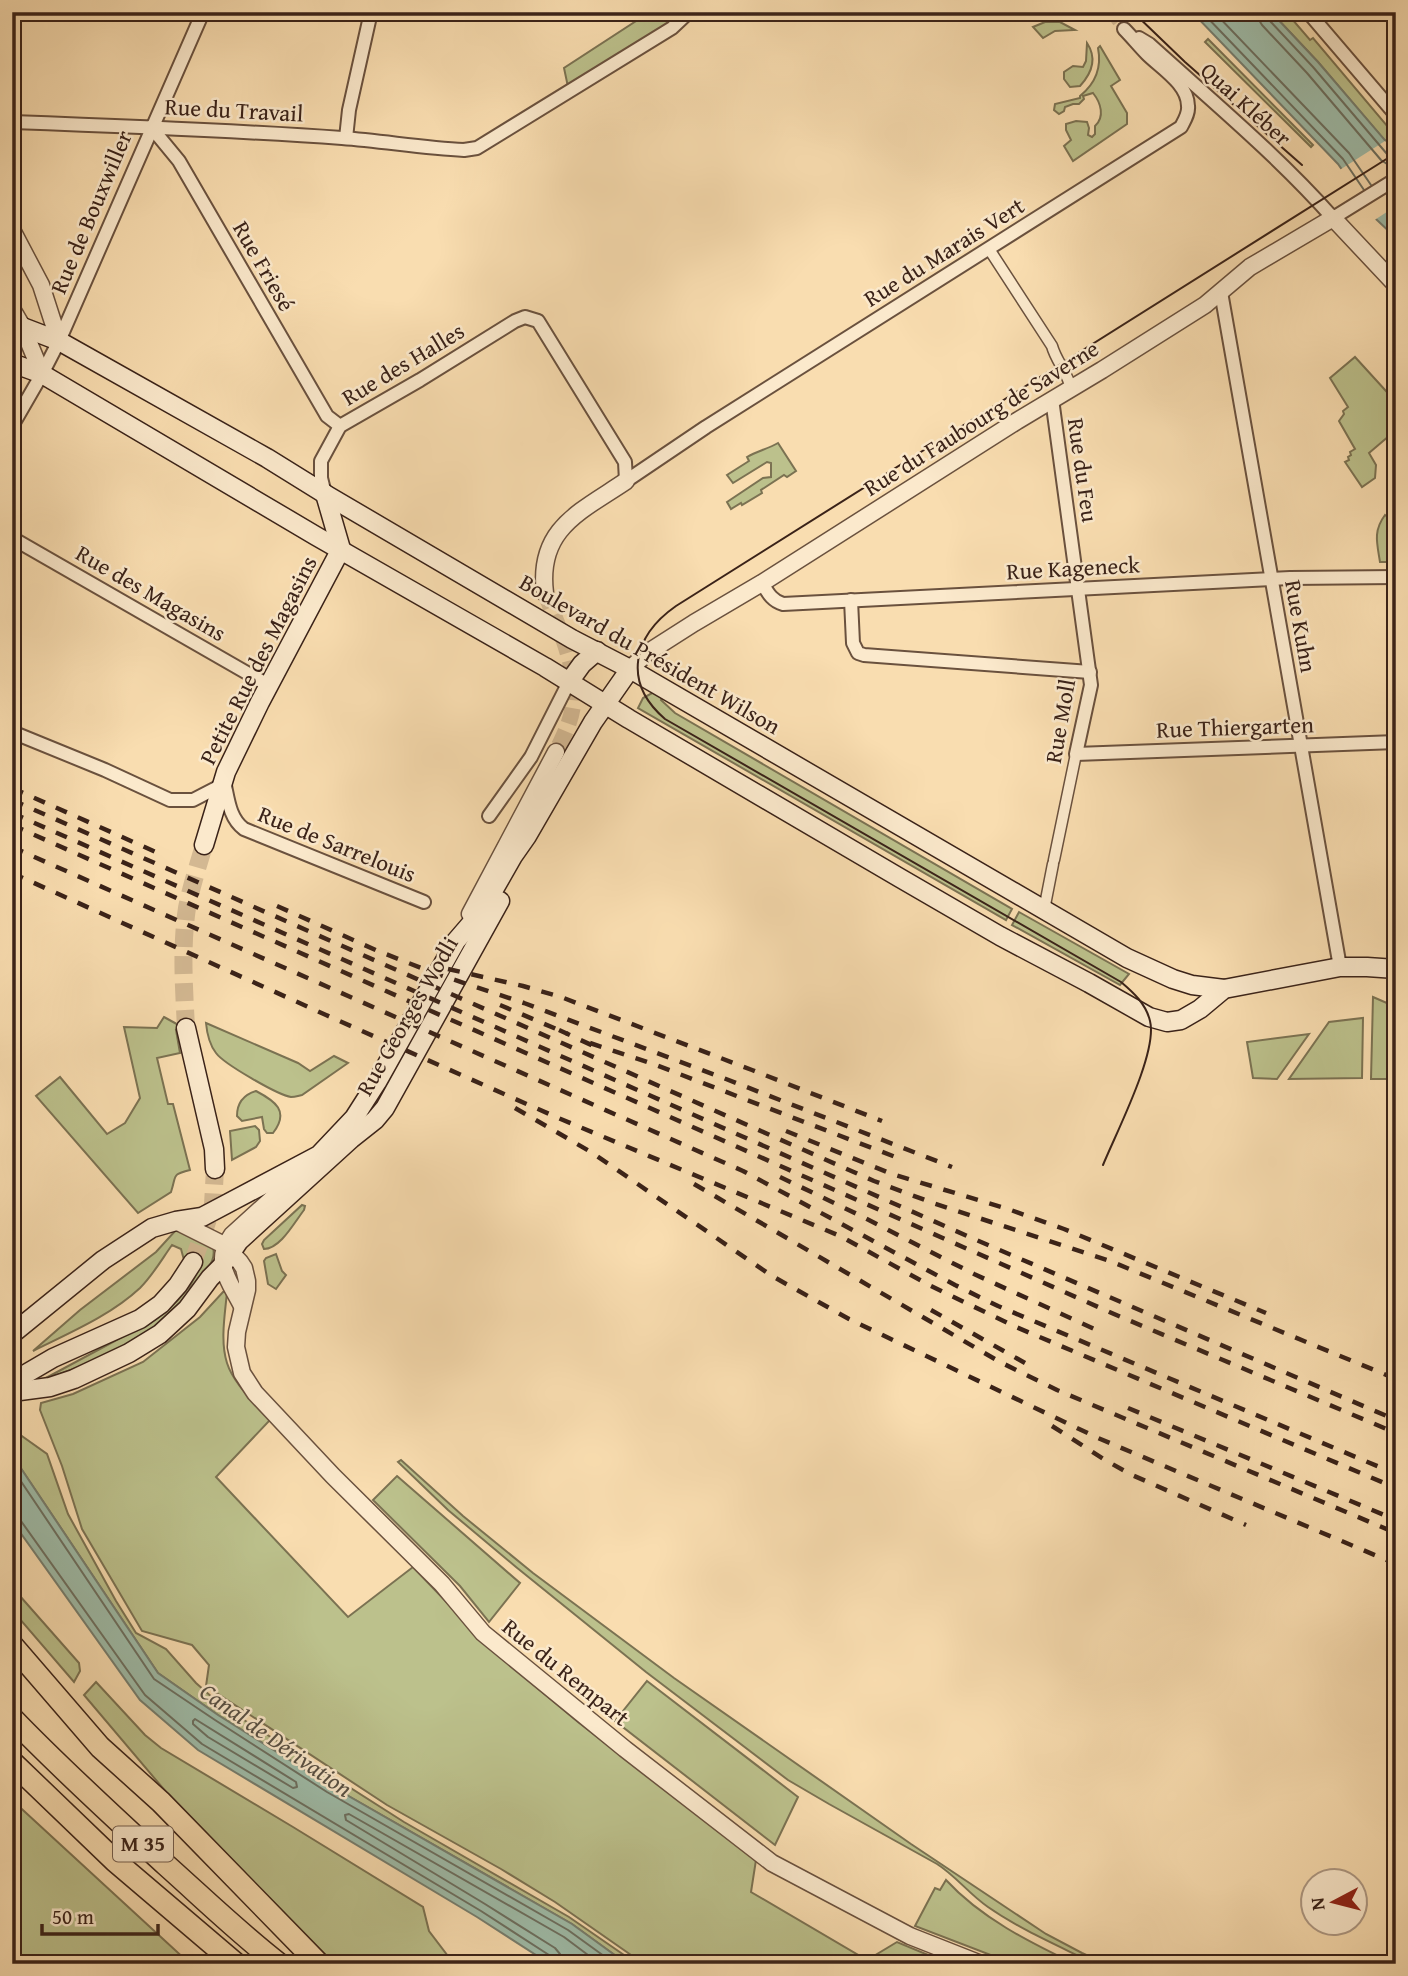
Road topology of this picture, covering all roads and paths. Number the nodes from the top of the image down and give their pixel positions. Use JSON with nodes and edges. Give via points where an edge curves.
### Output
{"nodes":[{"id":1,"x":203,"y":12,"type":"edge"},
{"id":2,"x":371,"y":12,"type":"edge"},
{"id":3,"x":689,"y":12,"type":"edge"},
{"id":4,"x":695,"y":12,"type":"edge"},
{"id":5,"x":1308,"y":12,"type":"edge"},
{"id":6,"x":672,"y":28,"type":"junction"},
{"id":7,"x":1124,"y":29,"type":"joint"},
{"id":8,"x":1396,"y":116,"type":"edge"},
{"id":9,"x":12,"y":122,"type":"edge"},
{"id":10,"x":152,"y":127,"type":"junction"},
{"id":11,"x":346,"y":138,"type":"junction"},
{"id":12,"x":1396,"y":179,"type":"edge"},
{"id":13,"x":1333,"y":218,"type":"junction"},
{"id":14,"x":12,"y":230,"type":"edge"},
{"id":15,"x":989,"y":249,"type":"junction"},
{"id":16,"x":1396,"y":285,"type":"edge"},
{"id":17,"x":1221,"y":292,"type":"junction"},
{"id":18,"x":12,"y":309,"type":"edge"},
{"id":19,"x":17,"y":324,"type":"edge"},
{"id":20,"x":59,"y":341,"type":"junction"},
{"id":21,"x":12,"y":363,"type":"edge"},
{"id":22,"x":43,"y":374,"type":"junction"},
{"id":23,"x":1071,"y":389,"type":"junction"},
{"id":24,"x":1052,"y":399,"type":"junction"},
{"id":25,"x":12,"y":426,"type":"edge"},
{"id":26,"x":340,"y":426,"type":"junction"},
{"id":27,"x":625,"y":462,"type":"junction"},
{"id":28,"x":644,"y":467,"type":"junction"},
{"id":29,"x":626,"y":481,"type":"junction"},
{"id":30,"x":325,"y":495,"type":"junction"},
{"id":31,"x":12,"y":538,"type":"edge"},
{"id":32,"x":341,"y":550,"type":"junction"},
{"id":33,"x":1396,"y":576,"type":"edge"},
{"id":34,"x":1271,"y":579,"type":"junction"},
{"id":35,"x":762,"y":583,"type":"junction"},
{"id":36,"x":1078,"y":588,"type":"junction"},
{"id":37,"x":545,"y":593,"type":"tunnel mouth"},
{"id":38,"x":851,"y":600,"type":"junction"},
{"id":39,"x":597,"y":652,"type":"junction"},
{"id":40,"x":630,"y":669,"type":"junction"},
{"id":41,"x":1090,"y":672,"type":"junction"},
{"id":42,"x":569,"y":682,"type":"junction"},
{"id":43,"x":268,"y":685,"type":"junction"},
{"id":44,"x":604,"y":704,"type":"junction"},
{"id":45,"x":12,"y":732,"type":"edge"},
{"id":46,"x":1396,"y":742,"type":"edge"},
{"id":47,"x":1300,"y":746,"type":"junction"},
{"id":48,"x":556,"y":752,"type":"tunnel mouth"},
{"id":49,"x":1076,"y":754,"type":"junction"},
{"id":50,"x":222,"y":786,"type":"junction"},
{"id":51,"x":489,"y":816,"type":"dead end"},
{"id":52,"x":527,"y":836,"type":"junction"},
{"id":53,"x":204,"y":845,"type":"tunnel mouth"},
{"id":54,"x":424,"y":902,"type":"dead end"},
{"id":55,"x":1044,"y":910,"type":"junction"},
{"id":56,"x":456,"y":941,"type":"junction"},
{"id":57,"x":1340,"y":967,"type":"junction"},
{"id":58,"x":1396,"y":969,"type":"edge"},
{"id":59,"x":1224,"y":989,"type":"junction"},
{"id":60,"x":186,"y":1028,"type":"tunnel mouth"},
{"id":61,"x":319,"y":1155,"type":"junction"},
{"id":62,"x":215,"y":1170,"type":"tunnel mouth"},
{"id":63,"x":176,"y":1221,"type":"junction"},
{"id":64,"x":226,"y":1255,"type":"junction"},
{"id":65,"x":193,"y":1262,"type":"tunnel mouth"},
{"id":66,"x":12,"y":1334,"type":"edge"},
{"id":67,"x":12,"y":1382,"type":"edge"},
{"id":68,"x":12,"y":1392,"type":"edge"},
{"id":69,"x":12,"y":1645,"type":"edge"},
{"id":70,"x":12,"y":1718,"type":"edge"},
{"id":71,"x":12,"y":1762,"type":"edge"},
{"id":72,"x":236,"y":1964,"type":"edge"},
{"id":73,"x":278,"y":1964,"type":"edge"},
{"id":74,"x":319,"y":1964,"type":"edge"},
{"id":75,"x":981,"y":1964,"type":"edge"}],
"edges":[{"from":1,"to":10,"type":"street","name":"Rue de Bouxwiller"},
{"from":2,"to":11,"type":"street"},
{"from":3,"to":6,"type":"street"},
{"from":4,"to":6,"type":"street"},
{"from":5,"to":8,"type":"street"},
{"from":6,"to":11,"type":"street","name":"Rue du Travail","via":[[477,148]]},
{"from":7,"to":13,"type":"street","name":"Quai Kléber","via":[[1149,44],[1250,134]]},
{"from":7,"to":15,"type":"street","name":"Rue du Marais Vert","via":[[1186,95],[1188,106],[1181,127]]},
{"from":9,"to":10,"type":"street","name":"Rue du Travail"},
{"from":10,"to":11,"type":"street","name":"Rue du Travail"},
{"from":10,"to":20,"type":"street","name":"Rue de Bouxwiller"},
{"from":10,"to":26,"type":"street","name":"Rue Friesé","via":[[179,161],[327,416]]},
{"from":12,"to":13,"type":"street","name":"Rue du Faubourg de Saverne"},
{"from":13,"to":16,"type":"street"},
{"from":13,"to":17,"type":"street","name":"Rue du Faubourg de Saverne","via":[[1250,267]]},
{"from":14,"to":20,"type":"street","via":[[41,285]]},
{"from":15,"to":23,"type":"street","via":[[1052,346]]},
{"from":15,"to":28,"type":"street","name":"Rue du Marais Vert"},
{"from":17,"to":23,"type":"street","name":"Rue du Faubourg de Saverne"},
{"from":17,"to":34,"type":"street","name":"Rue Kuhn"},
{"from":18,"to":19,"type":"street"},
{"from":19,"to":20,"type":"main road","name":"Boulevard du Président Wilson"},
{"from":19,"to":22,"type":"street"},
{"from":20,"to":22,"type":"street","name":"Rue de Bouxwiller"},
{"from":20,"to":30,"type":"main road","name":"Boulevard du Président Wilson"},
{"from":21,"to":22,"type":"main road"},
{"from":22,"to":25,"type":"street","name":"Rue de Bouxwiller"},
{"from":22,"to":32,"type":"main road"},
{"from":23,"to":24,"type":"street","name":"Rue du Faubourg de Saverne"},
{"from":24,"to":35,"type":"street","name":"Rue du Faubourg de Saverne"},
{"from":24,"to":36,"type":"street","name":"Rue du Feu"},
{"from":26,"to":27,"type":"street","name":"Rue des Halles","via":[[525,317],[538,321]]},
{"from":26,"to":30,"type":"street","name":"Rue des Halles","via":[[321,461]]},
{"from":27,"to":28,"type":"street"},
{"from":27,"to":29,"type":"street"},
{"from":28,"to":29,"type":"street","name":"Rue du Marais Vert"},
{"from":29,"to":37,"type":"street","via":[[573,516],[555,536],[547,552]]},
{"from":30,"to":32,"type":"main road"},
{"from":30,"to":39,"type":"main road","name":"Boulevard du Président Wilson"},
{"from":31,"to":43,"type":"street","name":"Rue des Magasins"},
{"from":32,"to":42,"type":"main road"},
{"from":32,"to":43,"type":"main road","name":"Petite Rue des Magasins"},
{"from":33,"to":34,"type":"street","name":"Rue Kageneck"},
{"from":34,"to":36,"type":"street","name":"Rue Kageneck"},
{"from":34,"to":47,"type":"street","name":"Rue Kuhn"},
{"from":35,"to":38,"type":"street","name":"Rue Kageneck","via":[[776,602],[783,604]]},
{"from":35,"to":40,"type":"street","name":"Rue du Faubourg de Saverne","via":[[647,653]]},
{"from":36,"to":38,"type":"street","name":"Rue Kageneck"},
{"from":36,"to":41,"type":"street","name":"Rue Moll"},
{"from":38,"to":41,"type":"street","via":[[853,643],[864,655]]},
{"from":39,"to":40,"type":"main road","name":"Boulevard du Président Wilson"},
{"from":39,"to":42,"type":"main road"},
{"from":40,"to":44,"type":"main road"},
{"from":40,"to":55,"type":"main road","name":"Boulevard du Président Wilson"},
{"from":41,"to":49,"type":"street","name":"Rue Moll"},
{"from":42,"to":44,"type":"main road"},
{"from":42,"to":51,"type":"street","via":[[531,757]]},
{"from":43,"to":50,"type":"main road","name":"Petite Rue des Magasins"},
{"from":44,"to":52,"type":"main road"},
{"from":44,"to":59,"type":"main road","via":[[1000,936],[1149,1017],[1181,1020]]},
{"from":45,"to":50,"type":"street","via":[[170,800],[193,800]]},
{"from":46,"to":47,"type":"street","name":"Rue Thiergarten"},
{"from":47,"to":49,"type":"street","name":"Rue Thiergarten"},
{"from":47,"to":57,"type":"street","name":"Rue Kuhn"},
{"from":48,"to":56,"type":"street","name":"Rue Georges Wodli"},
{"from":49,"to":55,"type":"street","name":"Rue Moll"},
{"from":50,"to":53,"type":"main road","name":"Petite Rue des Magasins"},
{"from":50,"to":54,"type":"street","name":"Rue de Sarrelouis","via":[[235,821],[244,829]]},
{"from":52,"to":56,"type":"main road","via":[[481,912]]},
{"from":52,"to":64,"type":"main road","name":"Rue Georges Wodli","via":[[520,863],[385,1108]]},
{"from":55,"to":59,"type":"main road","name":"Boulevard du Président Wilson","via":[[1172,979]]},
{"from":56,"to":61,"type":"main road","via":[[354,1118]]},
{"from":57,"to":58,"type":"main road"},
{"from":57,"to":59,"type":"main road"},
{"from":60,"to":62,"type":"main road"},
{"from":61,"to":63,"type":"main road","via":[[202,1217]]},
{"from":61,"to":64,"type":"street","via":[[232,1235]]},
{"from":63,"to":64,"type":"street","via":[[202,1233]]},
{"from":63,"to":66,"type":"main road","via":[[152,1228],[103,1261]]},
{"from":64,"to":68,"type":"main road","name":"Rue Georges Wodli","via":[[187,1308],[160,1334],[129,1353],[50,1387]]},
{"from":64,"to":75,"type":"street","name":"Rue du Rempart","via":[[242,1306],[236,1347],[242,1373],[255,1393],[494,1643],[772,1863],[910,1936]]},
{"from":65,"to":67,"type":"main road","via":[[161,1304],[140,1319],[53,1357]]},
{"from":69,"to":74,"type":"highway","via":[[100,1746]]},
{"from":70,"to":73,"type":"highway","number":"M 35"},
{"from":71,"to":72,"type":"highway","number":"M 35","via":[[115,1861]]}]}
